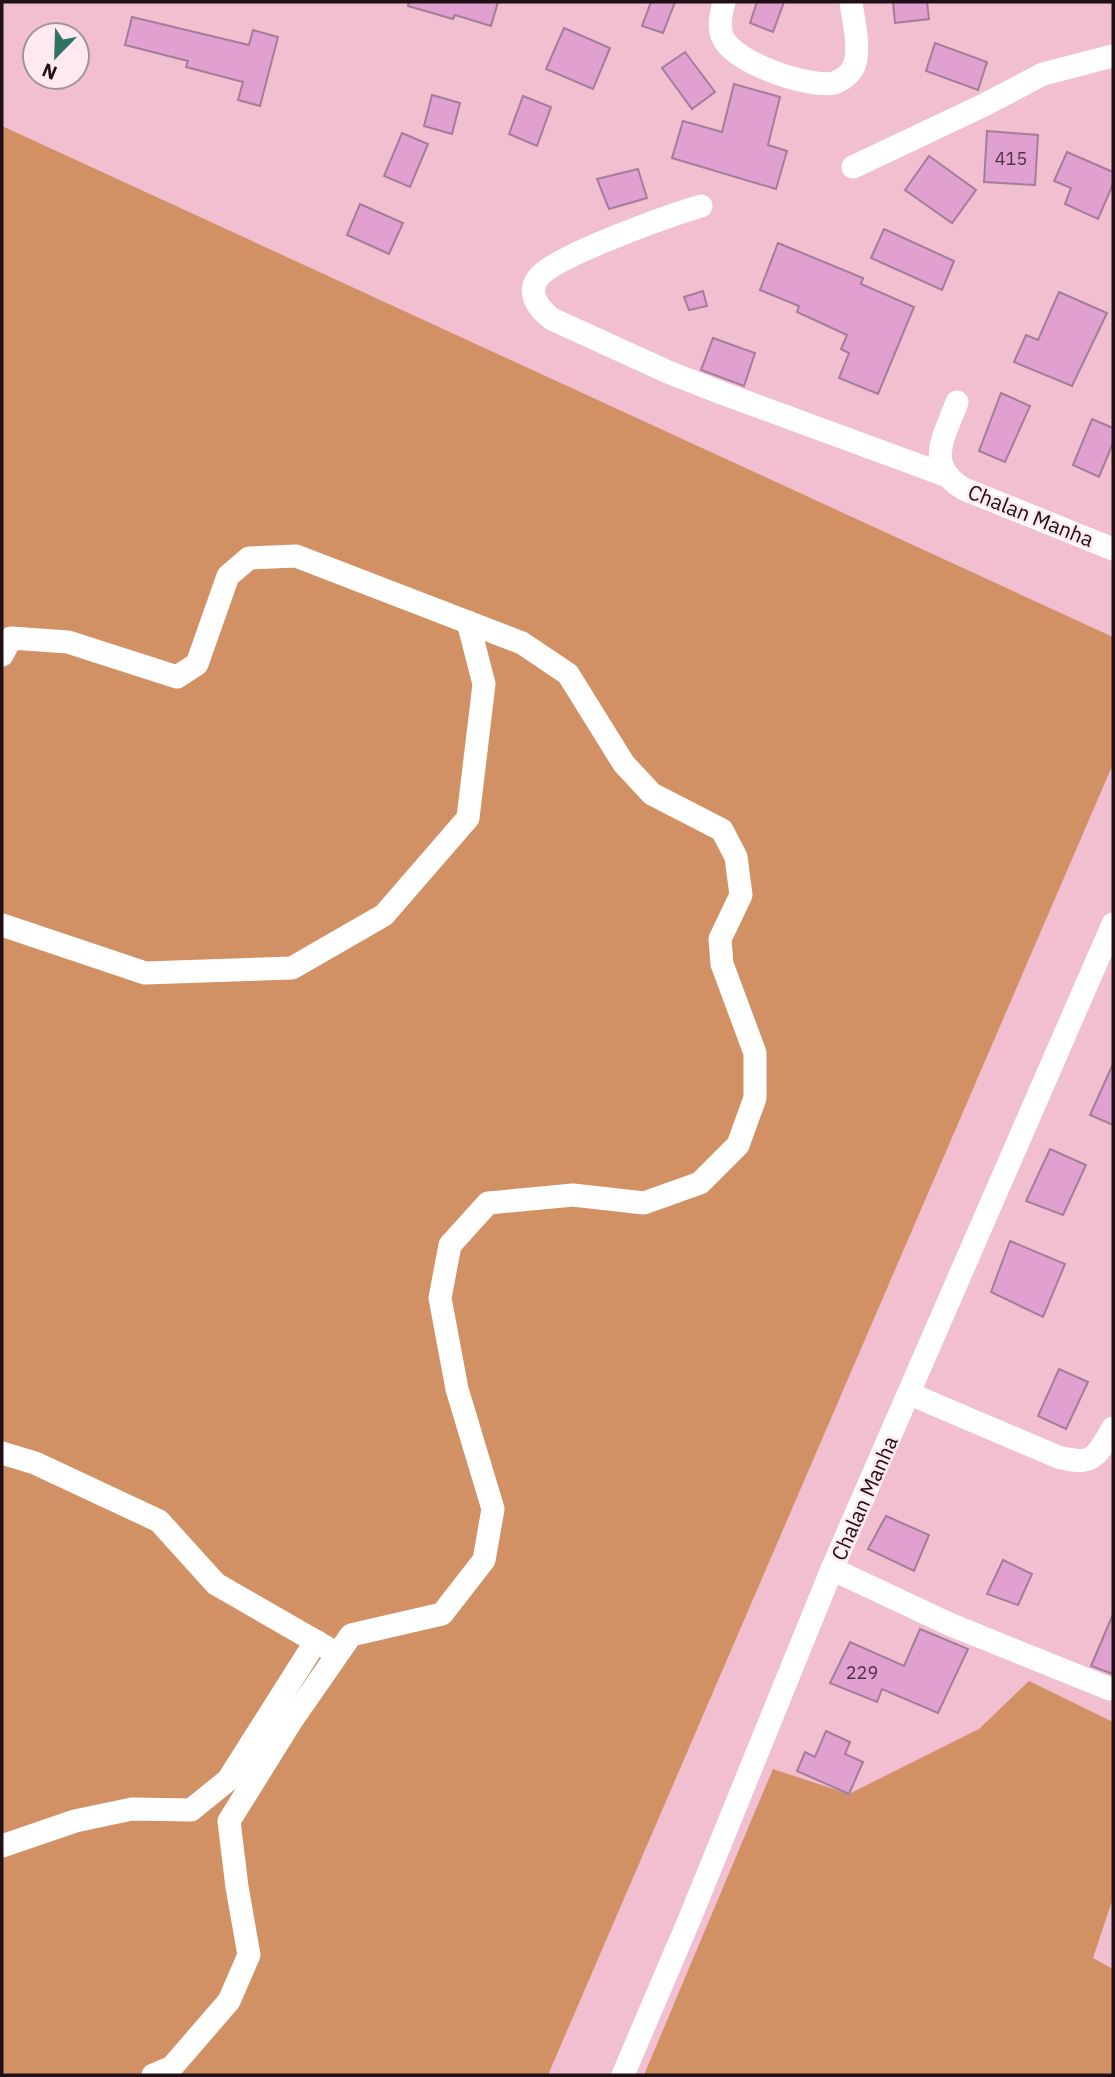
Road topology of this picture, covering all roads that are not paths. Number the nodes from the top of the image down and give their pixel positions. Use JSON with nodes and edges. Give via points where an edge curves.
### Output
{"nodes":[{"id":1,"x":724,"y":2,"type":"edge"},
{"id":2,"x":851,"y":2,"type":"edge"},
{"id":3,"x":1113,"y":56,"type":"edge"},
{"id":4,"x":853,"y":167,"type":"dead end"},
{"id":5,"x":701,"y":206,"type":"dead end"},
{"id":6,"x":957,"y":402,"type":"dead end"},
{"id":7,"x":945,"y":475,"type":"junction"},
{"id":8,"x":1113,"y":549,"type":"edge"},
{"id":9,"x":468,"y":622,"type":"junction"},
{"id":10,"x":2,"y":654,"type":"edge"},
{"id":11,"x":1113,"y":923,"type":"edge"},
{"id":12,"x":2,"y":925,"type":"edge"},
{"id":13,"x":1105,"y":963,"type":"edge"},
{"id":14,"x":910,"y":1394,"type":"junction"},
{"id":15,"x":1113,"y":1429,"type":"edge"},
{"id":16,"x":2,"y":1453,"type":"edge"},
{"id":17,"x":832,"y":1569,"type":"junction"},
{"id":18,"x":316,"y":1641,"type":"junction"},
{"id":19,"x":338,"y":1654,"type":"junction"},
{"id":20,"x":1110,"y":1689,"type":"dead end"},
{"id":21,"x":2,"y":1846,"type":"edge"},
{"id":22,"x":153,"y":2075,"type":"edge"},
{"id":23,"x":623,"y":2075,"type":"edge"}],
"edges":[{"from":1,"to":2,"type":"street","via":[[721,32],[732,50],[782,74],[830,83],[843,79],[855,63]]},
{"from":3,"to":4,"type":"street","via":[[1044,74]]},
{"from":5,"to":7,"type":"street","via":[[560,263],[538,277],[535,300],[552,319],[668,372]]},
{"from":6,"to":7,"type":"street","name":"Chalan Manha","via":[[940,458]]},
{"from":7,"to":8,"type":"street","name":"Chalan Manha","via":[[964,489]]},
{"from":9,"to":10,"type":"street","via":[[296,556],[249,558],[228,576],[197,664],[177,677],[68,642],[11,638]]},
{"from":9,"to":12,"type":"street","via":[[484,684],[468,818],[384,915],[292,968],[145,973]]},
{"from":9,"to":19,"type":"street","via":[[522,643],[568,674],[624,764],[652,794],[722,830],[736,857],[741,895],[720,939],[722,964],[755,1053],[755,1098],[738,1145],[700,1183],[644,1203],[573,1195],[488,1203],[450,1245],[440,1298],[457,1389],[493,1509],[484,1560],[442,1614],[351,1635]]},
{"from":11,"to":13,"type":"street","name":"Chalan Manha"},
{"from":13,"to":14,"type":"street","name":"Chalan Manha","via":[[1005,1169]]},
{"from":14,"to":15,"type":"street","via":[[1073,1461],[1087,1461],[1095,1455]]},
{"from":14,"to":17,"type":"street","name":"Chalan Manha"},
{"from":16,"to":18,"type":"street","via":[[35,1463],[159,1521],[216,1584]]},
{"from":17,"to":20,"type":"street","via":[[949,1624]]},
{"from":17,"to":23,"type":"street","name":"Chalan Manha"},
{"from":18,"to":19,"type":"street"},
{"from":18,"to":21,"type":"street","via":[[228,1780],[191,1810],[132,1809],[75,1821]]},
{"from":19,"to":22,"type":"street","via":[[229,1821],[249,1955],[229,2001],[172,2067]]}]}
